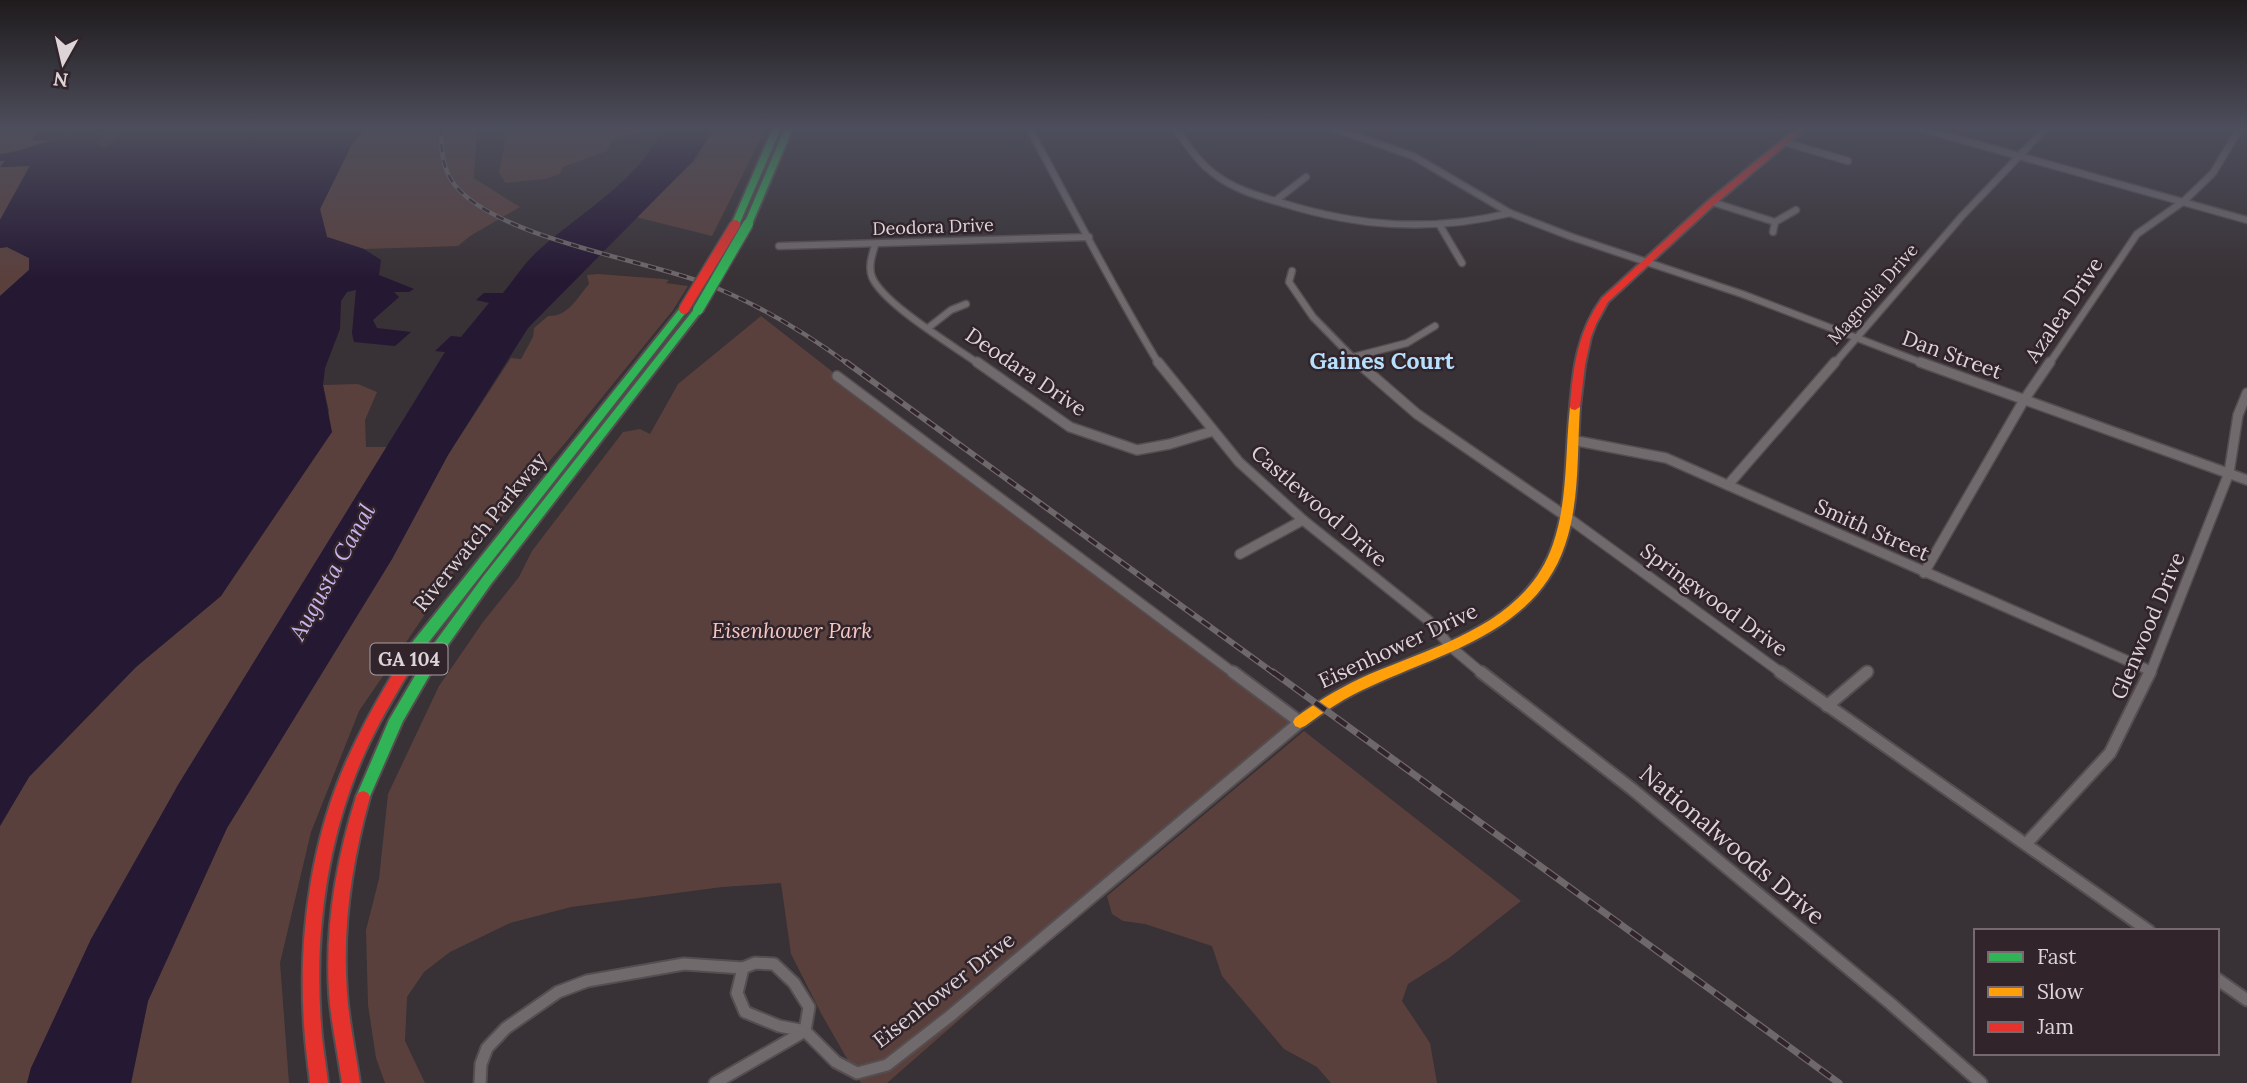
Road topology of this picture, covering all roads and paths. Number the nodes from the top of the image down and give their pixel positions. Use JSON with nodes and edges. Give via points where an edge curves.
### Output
{"nodes":[{"id":1,"x":759,"y":179,"type":"edge"},
{"id":2,"x":764,"y":179,"type":"edge"},
{"id":3,"x":1057,"y":179,"type":"edge"},
{"id":4,"x":1219,"y":179,"type":"edge"},
{"id":5,"x":1304,"y":179,"type":"edge"},
{"id":6,"x":1451,"y":179,"type":"edge"},
{"id":7,"x":1740,"y":179,"type":"edge"},
{"id":8,"x":1999,"y":179,"type":"edge"},
{"id":9,"x":2103,"y":179,"type":"edge"},
{"id":10,"x":2207,"y":179,"type":"edge"},
{"id":11,"x":1275,"y":201,"type":"junction"},
{"id":12,"x":2184,"y":201,"type":"junction"},
{"id":13,"x":1712,"y":202,"type":"junction"},
{"id":14,"x":1796,"y":210,"type":"dead end"},
{"id":15,"x":1510,"y":213,"type":"junction"},
{"id":16,"x":2247,"y":220,"type":"edge"},
{"id":17,"x":1774,"y":222,"type":"junction"},
{"id":18,"x":742,"y":224,"type":"junction"},
{"id":19,"x":1439,"y":224,"type":"junction"},
{"id":20,"x":1773,"y":232,"type":"dead end"},
{"id":21,"x":1089,"y":237,"type":"junction"},
{"id":22,"x":779,"y":246,"type":"dead end"},
{"id":23,"x":875,"y":246,"type":"junction"},
{"id":24,"x":1646,"y":262,"type":"junction"},
{"id":25,"x":1462,"y":263,"type":"dead end"},
{"id":26,"x":1292,"y":271,"type":"dead end"},
{"id":27,"x":966,"y":304,"type":"dead end"},
{"id":28,"x":691,"y":309,"type":"junction"},
{"id":29,"x":1435,"y":326,"type":"dead end"},
{"id":30,"x":928,"y":328,"type":"junction"},
{"id":31,"x":1854,"y":338,"type":"junction"},
{"id":32,"x":1353,"y":356,"type":"junction"},
{"id":33,"x":837,"y":376,"type":"dead end"},
{"id":34,"x":2247,"y":393,"type":"edge"},
{"id":35,"x":2024,"y":400,"type":"junction"},
{"id":36,"x":1213,"y":431,"type":"junction"},
{"id":37,"x":1572,"y":440,"type":"junction"},
{"id":38,"x":2228,"y":473,"type":"junction"},
{"id":39,"x":2247,"y":480,"type":"edge"},
{"id":40,"x":1728,"y":485,"type":"junction"},
{"id":41,"x":1567,"y":517,"type":"junction"},
{"id":42,"x":1303,"y":520,"type":"junction"},
{"id":43,"x":1240,"y":554,"type":"dead end"},
{"id":44,"x":1924,"y":573,"type":"junction"},
{"id":45,"x":1451,"y":647,"type":"junction"},
{"id":46,"x":1868,"y":671,"type":"dead end"},
{"id":47,"x":2151,"y":671,"type":"junction"},
{"id":48,"x":1827,"y":706,"type":"junction"},
{"id":49,"x":1300,"y":722,"type":"junction"},
{"id":50,"x":2026,"y":844,"type":"junction"},
{"id":51,"x":2146,"y":929,"type":"edge"},
{"id":52,"x":743,"y":968,"type":"junction"},
{"id":53,"x":2219,"y":980,"type":"edge"},
{"id":54,"x":2247,"y":1000,"type":"edge"},
{"id":55,"x":805,"y":1031,"type":"junction"},
{"id":56,"x":319,"y":1083,"type":"edge"},
{"id":57,"x":351,"y":1083,"type":"edge"},
{"id":58,"x":480,"y":1083,"type":"edge"},
{"id":59,"x":715,"y":1083,"type":"edge"},
{"id":60,"x":1981,"y":1083,"type":"edge"}],
"edges":[{"from":1,"to":18,"type":"main road","name":"Riverwatch Parkway","number":"GA 104"},
{"from":2,"to":18,"type":"main road","name":"Riverwatch Parkway","number":"GA 104"},
{"from":3,"to":21,"type":"street","name":"Castlewood Drive"},
{"from":4,"to":11,"type":"street"},
{"from":5,"to":11,"type":"street"},
{"from":6,"to":15,"type":"street","name":"Dan Street"},
{"from":7,"to":13,"type":"main road","name":"Eisenhower Drive"},
{"from":8,"to":31,"type":"street","name":"Magnolia Drive"},
{"from":9,"to":12,"type":"street"},
{"from":10,"to":12,"type":"street","name":"Azalea Drive"},
{"from":11,"to":19,"type":"street","via":[[1349,223]]},
{"from":12,"to":16,"type":"street"},
{"from":12,"to":35,"type":"street","name":"Azalea Drive","via":[[2137,234]]},
{"from":13,"to":17,"type":"street"},
{"from":13,"to":24,"type":"main road","name":"Eisenhower Drive"},
{"from":14,"to":17,"type":"street"},
{"from":15,"to":19,"type":"street","via":[[1478,222]]},
{"from":15,"to":24,"type":"street","name":"Dan Street"},
{"from":17,"to":20,"type":"street"},
{"from":18,"to":28,"type":"main road","name":"Riverwatch Parkway","number":"GA 104","bridge":true},
{"from":19,"to":25,"type":"street"},
{"from":21,"to":23,"type":"street","name":"Deodora Drive"},
{"from":21,"to":36,"type":"street","name":"Castlewood Drive","via":[[1115,292],[1159,364]]},
{"from":22,"to":23,"type":"street","name":"Deodora Drive"},
{"from":23,"to":30,"type":"street","name":"Deodara Drive","via":[[869,263],[872,282]]},
{"from":24,"to":31,"type":"street","name":"Dan Street"},
{"from":24,"to":37,"type":"main road","name":"Eisenhower Drive","via":[[1593,316]]},
{"from":26,"to":32,"type":"street","name":"Springwood Drive","via":[[1289,282],[1313,317]]},
{"from":27,"to":30,"type":"street"},
{"from":28,"to":56,"type":"main road","name":"Riverwatch Parkway","number":"GA 104","via":[[448,605],[372,721],[335,811],[309,934],[311,1048]]},
{"from":28,"to":57,"type":"main road","name":"Riverwatch Parkway","number":"GA 104","via":[[460,614],[427,662],[382,745],[353,835],[342,890],[337,968]]},
{"from":29,"to":32,"type":"street","via":[[1427,335],[1404,344]]},
{"from":30,"to":36,"type":"street","name":"Deodara Drive","via":[[1070,427],[1094,436],[1137,450]]},
{"from":31,"to":35,"type":"street","name":"Dan Street"},
{"from":31,"to":40,"type":"street","name":"Magnolia Drive"},
{"from":32,"to":41,"type":"street","name":"Springwood Drive","via":[[1417,414]]},
{"from":33,"to":49,"type":"street"},
{"from":34,"to":38,"type":"street","name":"Glenwood Drive","via":[[2238,415]]},
{"from":35,"to":38,"type":"street","name":"Dan Street"},
{"from":35,"to":44,"type":"street","name":"Azalea Drive"},
{"from":36,"to":42,"type":"street","name":"Castlewood Drive","via":[[1239,462]]},
{"from":37,"to":40,"type":"street","name":"Smith Street","via":[[1666,458]]},
{"from":37,"to":41,"type":"main road","name":"Eisenhower Drive"},
{"from":38,"to":39,"type":"street","name":"Dan Street"},
{"from":38,"to":47,"type":"street","name":"Glenwood Drive"},
{"from":40,"to":44,"type":"street","name":"Smith Street"},
{"from":41,"to":45,"type":"main road","name":"Eisenhower Drive","via":[[1542,579],[1483,632]]},
{"from":41,"to":48,"type":"street","name":"Springwood Drive"},
{"from":42,"to":43,"type":"street"},
{"from":42,"to":45,"type":"street","name":"Castlewood Drive","via":[[1429,620]]},
{"from":44,"to":47,"type":"street","name":"Smith Street"},
{"from":45,"to":49,"type":"main road","name":"Eisenhower Drive","via":[[1361,682]]},
{"from":45,"to":60,"type":"street","name":"Nationalwoods Drive","via":[[1642,798]]},
{"from":46,"to":48,"type":"street"},
{"from":47,"to":50,"type":"street","name":"Glenwood Drive","via":[[2110,753]]},
{"from":48,"to":50,"type":"street","name":"Springwood Drive"},
{"from":49,"to":55,"type":"street","name":"Eisenhower Drive","via":[[887,1065],[857,1073],[836,1062]]},
{"from":50,"to":51,"type":"street","name":"Springwood Drive"},
{"from":52,"to":55,"type":"street","via":[[737,993],[745,1012]]},
{"from":52,"to":55,"type":"street","via":[[755,962],[774,964],[794,982],[809,1007]]},
{"from":52,"to":58,"type":"street","via":[[684,964],[645,969],[558,992],[506,1028],[487,1048]]},
{"from":53,"to":54,"type":"street"},
{"from":55,"to":59,"type":"street"}]}
